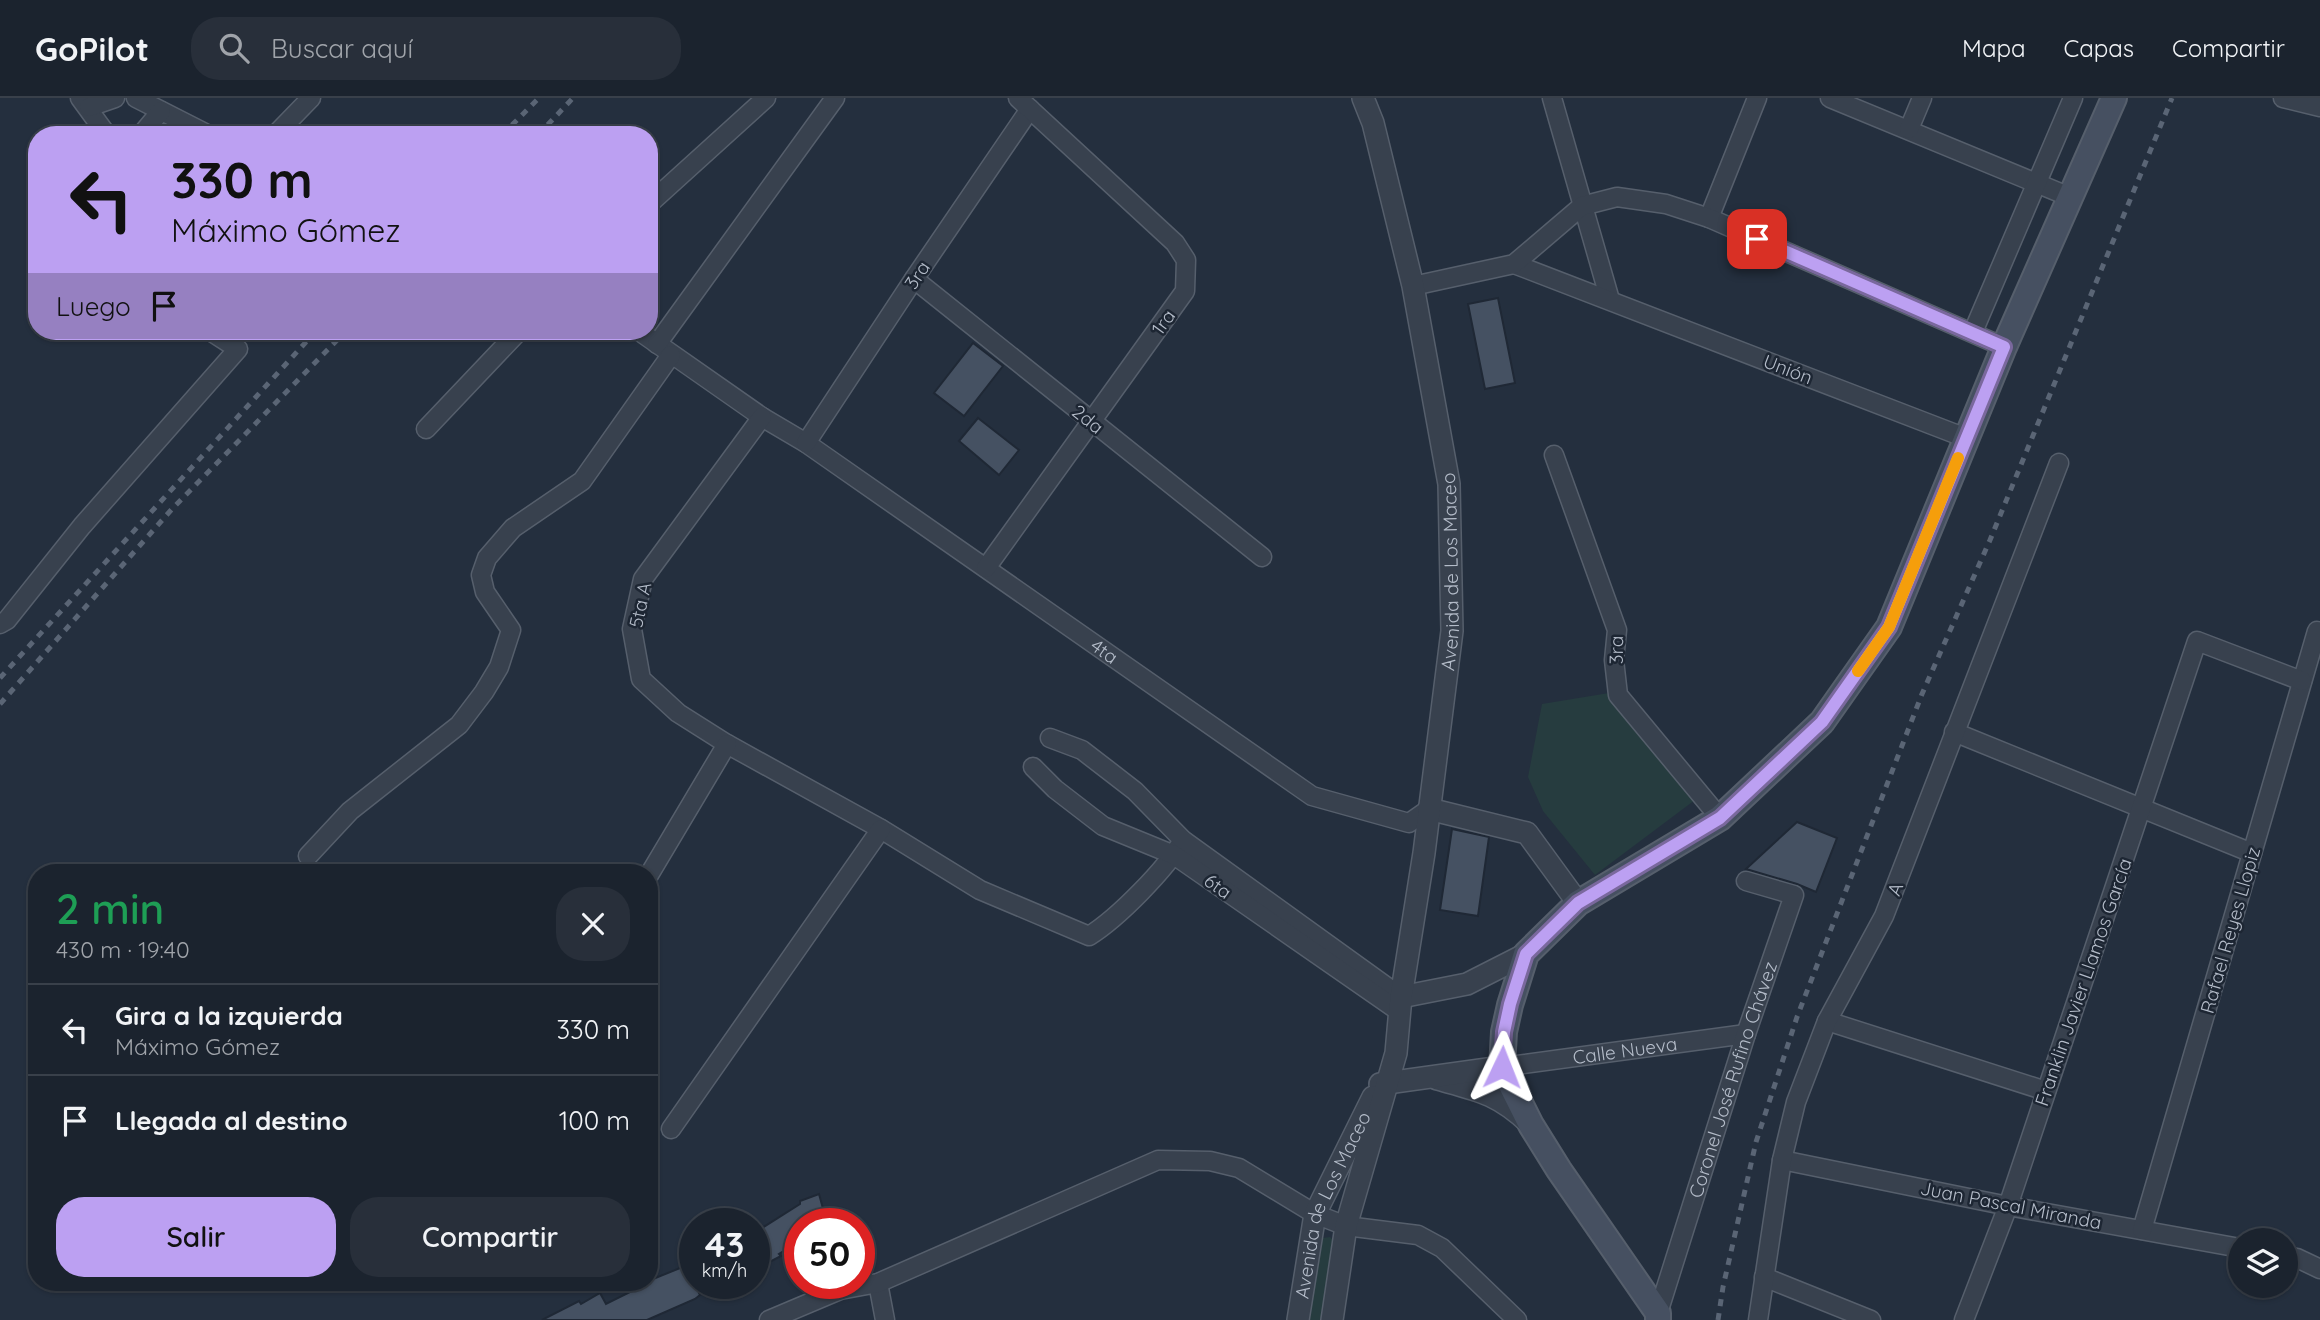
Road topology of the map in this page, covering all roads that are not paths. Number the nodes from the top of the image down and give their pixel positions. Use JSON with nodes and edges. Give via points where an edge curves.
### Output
{"nodes":[{"id":1,"x":115,"y":98,"type":"edge"},
{"id":2,"x":136,"y":98,"type":"edge"},
{"id":3,"x":311,"y":98,"type":"edge"},
{"id":4,"x":766,"y":98,"type":"edge"},
{"id":5,"x":835,"y":98,"type":"edge"},
{"id":6,"x":1363,"y":98,"type":"edge"},
{"id":7,"x":1552,"y":98,"type":"edge"},
{"id":8,"x":1758,"y":98,"type":"edge"},
{"id":9,"x":1830,"y":98,"type":"edge"},
{"id":10,"x":1922,"y":98,"type":"edge"},
{"id":11,"x":2073,"y":98,"type":"edge"},
{"id":12,"x":2114,"y":98,"type":"edge"},
{"id":13,"x":2283,"y":98,"type":"edge"},
{"id":14,"x":84,"y":102,"type":"edge"},
{"id":15,"x":1024,"y":103,"type":"edge"},
{"id":16,"x":2309,"y":103,"type":"edge"},
{"id":17,"x":162,"y":111,"type":"junction"},
{"id":18,"x":101,"y":126,"type":"edge"},
{"id":19,"x":149,"y":126,"type":"edge"},
{"id":20,"x":191,"y":126,"type":"edge"},
{"id":21,"x":284,"y":126,"type":"edge"},
{"id":22,"x":1909,"y":129,"type":"junction"},
{"id":23,"x":2037,"y":183,"type":"junction"},
{"id":24,"x":658,"y":196,"type":"edge"},
{"id":25,"x":2070,"y":197,"type":"junction"},
{"id":26,"x":1581,"y":206,"type":"junction"},
{"id":27,"x":1709,"y":218,"type":"junction"},
{"id":28,"x":1514,"y":264,"type":"junction"},
{"id":29,"x":914,"y":279,"type":"junction"},
{"id":30,"x":1413,"y":286,"type":"junction"},
{"id":31,"x":1610,"y":300,"type":"junction"},
{"id":32,"x":1973,"y":332,"type":"junction"},
{"id":33,"x":224,"y":340,"type":"edge"},
{"id":34,"x":510,"y":340,"type":"edge"},
{"id":35,"x":651,"y":340,"type":"edge"},
{"id":36,"x":2004,"y":347,"type":"junction"},
{"id":37,"x":664,"y":350,"type":"junction"},
{"id":38,"x":762,"y":417,"type":"junction"},
{"id":39,"x":1091,"y":422,"type":"junction"},
{"id":40,"x":426,"y":429,"type":"dead end"},
{"id":41,"x":1966,"y":438,"type":"junction"},
{"id":42,"x":806,"y":443,"type":"junction"},
{"id":43,"x":1554,"y":455,"type":"dead end"},
{"id":44,"x":2059,"y":463,"type":"dead end"},
{"id":45,"x":1262,"y":557,"type":"dead end"},
{"id":46,"x":986,"y":568,"type":"junction"},
{"id":47,"x":0,"y":624,"type":"edge"},
{"id":48,"x":2317,"y":631,"type":"dead end"},
{"id":49,"x":2302,"y":681,"type":"junction"},
{"id":50,"x":1954,"y":732,"type":"junction"},
{"id":51,"x":1050,"y":738,"type":"dead end"},
{"id":52,"x":727,"y":744,"type":"junction"},
{"id":53,"x":1034,"y":767,"type":"dead end"},
{"id":54,"x":1429,"y":809,"type":"junction"},
{"id":55,"x":2141,"y":809,"type":"junction"},
{"id":56,"x":1720,"y":818,"type":"junction"},
{"id":57,"x":881,"y":829,"type":"junction"},
{"id":58,"x":1178,"y":847,"type":"junction"},
{"id":59,"x":2252,"y":853,"type":"junction"},
{"id":60,"x":309,"y":856,"type":"dead end"},
{"id":61,"x":656,"y":864,"type":"edge"},
{"id":62,"x":1745,"y":881,"type":"dead end"},
{"id":63,"x":1578,"y":903,"type":"junction"},
{"id":64,"x":1526,"y":954,"type":"junction"},
{"id":65,"x":1400,"y":1005,"type":"junction"},
{"id":66,"x":1827,"y":1021,"type":"junction"},
{"id":67,"x":1746,"y":1034,"type":"junction"},
{"id":68,"x":1502,"y":1067,"type":"junction"},
{"id":69,"x":1428,"y":1076,"type":"junction"},
{"id":70,"x":1384,"y":1083,"type":"junction"},
{"id":71,"x":2046,"y":1091,"type":"junction"},
{"id":72,"x":1531,"y":1125,"type":"junction"},
{"id":73,"x":671,"y":1129,"type":"dead end"},
{"id":74,"x":1782,"y":1160,"type":"junction"},
{"id":75,"x":2008,"y":1206,"type":"junction"},
{"id":76,"x":1315,"y":1214,"type":"junction"},
{"id":77,"x":1346,"y":1226,"type":"junction"},
{"id":78,"x":2142,"y":1230,"type":"junction"},
{"id":79,"x":2228,"y":1246,"type":"edge"},
{"id":80,"x":2298,"y":1258,"type":"edge"},
{"id":81,"x":2320,"y":1269,"type":"edge"},
{"id":82,"x":1764,"y":1277,"type":"junction"},
{"id":83,"x":878,"y":1283,"type":"junction"},
{"id":84,"x":1658,"y":1316,"type":"edge"},
{"id":85,"x":768,"y":1320,"type":"edge"},
{"id":86,"x":885,"y":1320,"type":"edge"},
{"id":87,"x":1298,"y":1320,"type":"edge"},
{"id":88,"x":1332,"y":1320,"type":"edge"},
{"id":89,"x":1517,"y":1320,"type":"edge"},
{"id":90,"x":1758,"y":1320,"type":"edge"},
{"id":91,"x":1871,"y":1320,"type":"edge"},
{"id":92,"x":1964,"y":1320,"type":"edge"}],
"edges":[{"from":1,"to":14,"type":"street"},
{"from":2,"to":17,"type":"street"},
{"from":3,"to":21,"type":"street"},
{"from":4,"to":24,"type":"street"},
{"from":5,"to":37,"type":"street"},
{"from":6,"to":30,"type":"street","name":"Avenida de Los Maceo"},
{"from":7,"to":26,"type":"street"},
{"from":8,"to":27,"type":"street"},
{"from":9,"to":22,"type":"street"},
{"from":10,"to":22,"type":"street"},
{"from":11,"to":23,"type":"street"},
{"from":12,"to":25,"type":"main road","name":"Coronel José Rufino Chávez"},
{"from":13,"to":16,"type":"street"},
{"from":14,"to":18,"type":"street"},
{"from":15,"to":29,"type":"street","name":"3ra"},
{"from":15,"to":39,"type":"street","name":"1ra","via":[[1174,243],[1186,260],[1185,291]]},
{"from":17,"to":19,"type":"street"},
{"from":17,"to":20,"type":"street"},
{"from":22,"to":23,"type":"street"},
{"from":23,"to":25,"type":"street"},
{"from":23,"to":32,"type":"street"},
{"from":25,"to":36,"type":"main road","name":"Coronel José Rufino Chávez"},
{"from":26,"to":27,"type":"street","via":[[1617,197],[1666,204]]},
{"from":26,"to":28,"type":"street"},
{"from":26,"to":31,"type":"street"},
{"from":27,"to":32,"type":"street"},
{"from":28,"to":30,"type":"street"},
{"from":28,"to":31,"type":"street","name":"Unión"},
{"from":29,"to":39,"type":"street","name":"2da"},
{"from":29,"to":42,"type":"street","name":"3ra"},
{"from":30,"to":54,"type":"street","name":"Avenida de Los Maceo","via":[[1449,484],[1452,631]]},
{"from":31,"to":41,"type":"street","name":"Unión"},
{"from":32,"to":36,"type":"street"},
{"from":33,"to":47,"type":"street","via":[[238,349]]},
{"from":34,"to":40,"type":"street"},
{"from":35,"to":37,"type":"street","name":"4ta"},
{"from":36,"to":41,"type":"main road","name":"Coronel José Rufino Chávez"},
{"from":37,"to":38,"type":"street","name":"4ta"},
{"from":37,"to":60,"type":"street","via":[[582,481],[513,528],[487,558],[481,575],[485,592],[510,630],[499,667],[484,692],[459,725],[350,811]]},
{"from":38,"to":42,"type":"street","name":"4ta"},
{"from":38,"to":52,"type":"street","name":"5ta A","via":[[643,579],[632,629],[641,679],[678,713]]},
{"from":39,"to":45,"type":"street","name":"2da"},
{"from":39,"to":46,"type":"street","name":"1ra"},
{"from":41,"to":56,"type":"main road","name":"Coronel José Rufino Chávez","via":[[1889,627],[1822,722]]},
{"from":42,"to":46,"type":"street","name":"4ta"},
{"from":43,"to":56,"type":"street","name":"3ra","via":[[1617,630],[1618,695]]},
{"from":44,"to":50,"type":"street","name":"A"},
{"from":46,"to":54,"type":"street","name":"4ta","via":[[1312,796],[1409,824]]},
{"from":48,"to":49,"type":"street","name":"Rafael Reyes Llopiz"},
{"from":49,"to":55,"type":"street","name":"Franklin Javier Llamos García","via":[[2197,641]]},
{"from":49,"to":59,"type":"street","name":"Rafael Reyes Llopiz"},
{"from":50,"to":55,"type":"street"},
{"from":50,"to":66,"type":"street","name":"A","via":[[1884,916]]},
{"from":51,"to":58,"type":"street","name":"6ta","via":[[1082,750],[1135,792]]},
{"from":52,"to":57,"type":"street","name":"5ta A"},
{"from":52,"to":61,"type":"street"},
{"from":53,"to":58,"type":"street","name":"6ta","via":[[1103,826]]},
{"from":54,"to":63,"type":"street","via":[[1527,833]]},
{"from":54,"to":65,"type":"street","name":"Avenida de Los Maceo"},
{"from":55,"to":59,"type":"street"},
{"from":55,"to":71,"type":"street","name":"Franklin Javier Llamos García"},
{"from":56,"to":63,"type":"main road","name":"Coronel José Rufino Chávez"},
{"from":57,"to":58,"type":"street","name":"5ta A","via":[[980,890],[1089,936],[1107,925]]},
{"from":57,"to":73,"type":"street"},
{"from":58,"to":65,"type":"street","name":"6ta"},
{"from":59,"to":78,"type":"street","name":"Rafael Reyes Llopiz"},
{"from":62,"to":67,"type":"street","name":"Coronel José Rufino Chávez","via":[[1794,895]]},
{"from":63,"to":64,"type":"main road","name":"Coronel José Rufino Chávez"},
{"from":64,"to":65,"type":"street","via":[[1468,984]]},
{"from":64,"to":68,"type":"main road","name":"Coronel José Rufino Chávez","via":[[1504,1032]]},
{"from":65,"to":70,"type":"street","name":"Avenida de Los Maceo"},
{"from":66,"to":71,"type":"street"},
{"from":66,"to":74,"type":"street","name":"A","via":[[1796,1102]]},
{"from":67,"to":68,"type":"street","name":"Calle Nueva"},
{"from":67,"to":84,"type":"street","name":"Coronel José Rufino Chávez"},
{"from":68,"to":69,"type":"street","name":"Calle Nueva"},
{"from":68,"to":72,"type":"main road","name":"Coronel José Rufino Chávez"},
{"from":69,"to":70,"type":"street","name":"Calle Nueva"},
{"from":69,"to":72,"type":"street","via":[[1492,1094]]},
{"from":70,"to":76,"type":"street","name":"Avenida de Los Maceo"},
{"from":70,"to":77,"type":"street","name":"Avenida de Los Maceo"},
{"from":71,"to":75,"type":"street","name":"Franklin Javier Llamos García"},
{"from":72,"to":84,"type":"main road","name":"Coronel José Rufino Chávez"},
{"from":74,"to":75,"type":"street","name":"Juan Pascal Miranda"},
{"from":74,"to":82,"type":"street","name":"A"},
{"from":75,"to":78,"type":"street","name":"Juan Pascal Miranda"},
{"from":75,"to":92,"type":"street","name":"Franklin Javier Llamos García"},
{"from":76,"to":77,"type":"street"},
{"from":76,"to":83,"type":"street","via":[[1239,1168],[1210,1161],[1158,1160]]},
{"from":76,"to":87,"type":"street","name":"Avenida de Los Maceo"},
{"from":77,"to":88,"type":"street","name":"Avenida de Los Maceo"},
{"from":77,"to":89,"type":"street","via":[[1418,1235],[1441,1248]]},
{"from":78,"to":79,"type":"street","name":"Juan Pascal Miranda"},
{"from":80,"to":81,"type":"street"},
{"from":82,"to":90,"type":"street","name":"A"},
{"from":82,"to":91,"type":"street"},
{"from":83,"to":85,"type":"street","via":[[840,1290]]},
{"from":83,"to":86,"type":"street"}]}
